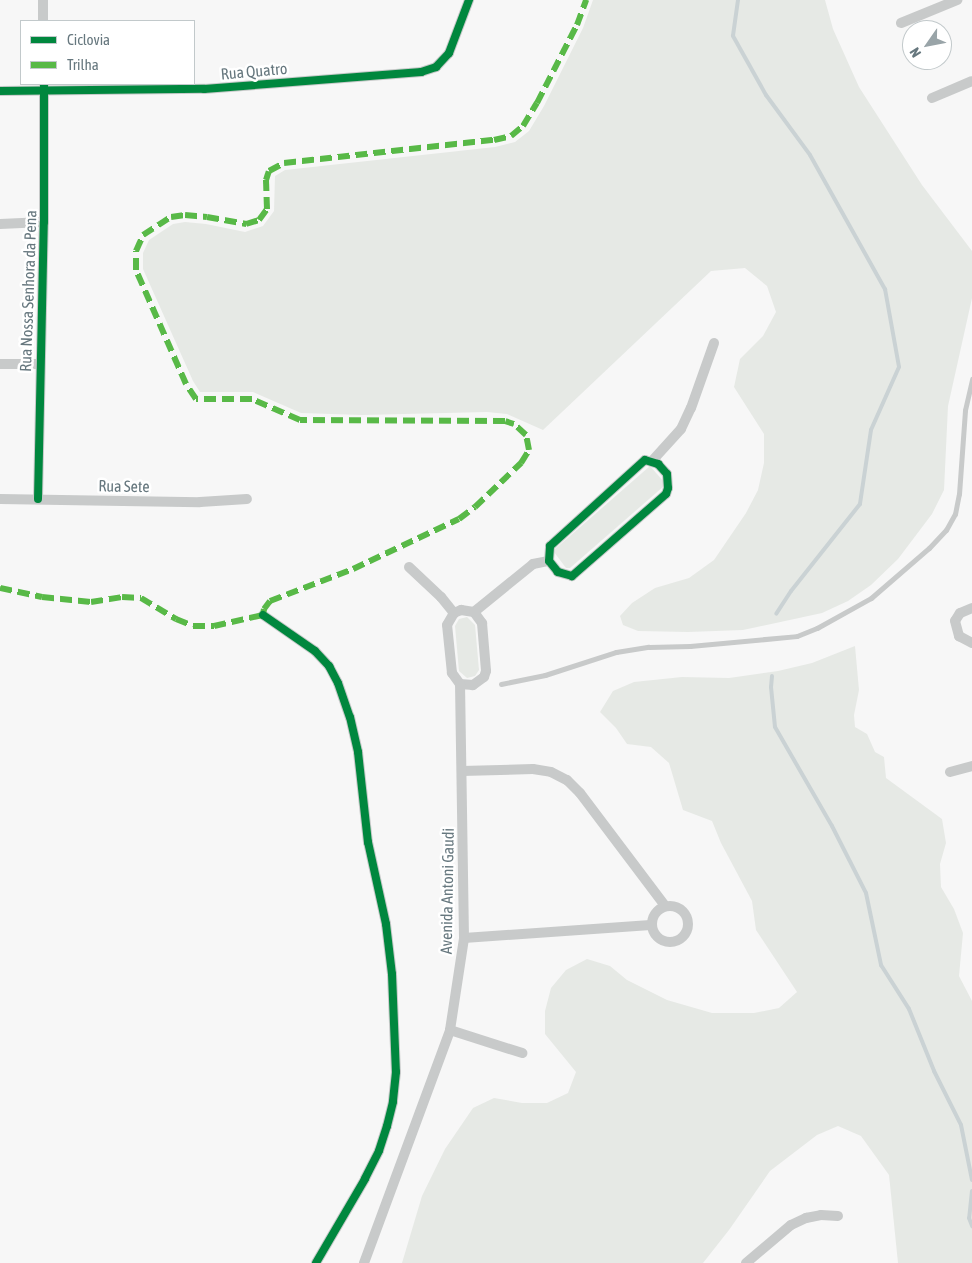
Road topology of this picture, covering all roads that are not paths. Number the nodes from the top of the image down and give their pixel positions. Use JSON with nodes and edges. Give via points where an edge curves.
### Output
{"nodes":[{"id":1,"x":42,"y":0,"type":"edge"},
{"id":2,"x":469,"y":0,"type":"edge"},
{"id":3,"x":957,"y":0,"type":"edge"},
{"id":4,"x":43,"y":20,"type":"edge"},
{"id":5,"x":901,"y":22,"type":"dead end"},
{"id":6,"x":972,"y":81,"type":"edge"},
{"id":7,"x":44,"y":88,"type":"edge"},
{"id":8,"x":0,"y":91,"type":"edge"},
{"id":9,"x":932,"y":98,"type":"dead end"},
{"id":10,"x":44,"y":222,"type":"junction"},
{"id":11,"x":0,"y":224,"type":"edge"},
{"id":12,"x":714,"y":343,"type":"dead end"},
{"id":13,"x":0,"y":364,"type":"edge"},
{"id":14,"x":40,"y":364,"type":"junction"},
{"id":15,"x":972,"y":379,"type":"edge"},
{"id":16,"x":652,"y":461,"type":"junction"},
{"id":17,"x":0,"y":499,"type":"edge"},
{"id":18,"x":38,"y":499,"type":"junction"},
{"id":19,"x":248,"y":499,"type":"dead end"},
{"id":20,"x":549,"y":560,"type":"junction"},
{"id":21,"x":409,"y":567,"type":"dead end"},
{"id":22,"x":972,"y":608,"type":"edge"},
{"id":23,"x":474,"y":612,"type":"junction"},
{"id":24,"x":454,"y":613,"type":"junction"},
{"id":25,"x":263,"y":615,"type":"dead end"},
{"id":26,"x":972,"y":643,"type":"edge"},
{"id":27,"x":460,"y":684,"type":"junction"},
{"id":28,"x":501,"y":684,"type":"dead end"},
{"id":29,"x":972,"y":766,"type":"edge"},
{"id":30,"x":462,"y":772,"type":"junction"},
{"id":31,"x":950,"y":772,"type":"dead end"},
{"id":32,"x":665,"y":906,"type":"junction"},
{"id":33,"x":651,"y":925,"type":"junction"},
{"id":34,"x":464,"y":938,"type":"junction"},
{"id":35,"x":450,"y":1030,"type":"junction"},
{"id":36,"x":522,"y":1053,"type":"dead end"},
{"id":37,"x":838,"y":1216,"type":"dead end"},
{"id":38,"x":316,"y":1263,"type":"edge"},
{"id":39,"x":364,"y":1263,"type":"edge"},
{"id":40,"x":746,"y":1263,"type":"edge"}],
"edges":[{"from":1,"to":4,"type":"street"},
{"from":2,"to":7,"type":"street","name":"Rua Quatro","via":[[450,53],[436,66],[420,72],[204,89]]},
{"from":3,"to":5,"type":"street"},
{"from":6,"to":9,"type":"street"},
{"from":7,"to":8,"type":"street","name":"Rua Quatro"},
{"from":7,"to":10,"type":"street","name":"Rua Nossa Senhora da Pena"},
{"from":10,"to":11,"type":"street"},
{"from":10,"to":14,"type":"street","name":"Rua Nossa Senhora da Pena"},
{"from":12,"to":16,"type":"street","via":[[684,422]]},
{"from":13,"to":14,"type":"street"},
{"from":14,"to":18,"type":"street","name":"Rua Nossa Senhora da Pena"},
{"from":15,"to":28,"type":"lane","via":[[965,410],[955,514],[946,530],[929,548],[871,598],[797,636],[616,652],[545,675]]},
{"from":16,"to":20,"type":"street","via":[[645,460],[550,546]]},
{"from":16,"to":20,"type":"street","via":[[667,474],[666,494],[572,576],[558,572]]},
{"from":17,"to":18,"type":"street","name":"Rua Sete"},
{"from":18,"to":19,"type":"street","name":"Rua Sete","via":[[200,502]]},
{"from":20,"to":23,"type":"street","via":[[533,564]]},
{"from":21,"to":24,"type":"street"},
{"from":22,"to":26,"type":"street","via":[[960,613],[956,621],[959,636]]},
{"from":23,"to":24,"type":"street","via":[[461,610]]},
{"from":23,"to":27,"type":"street","via":[[482,623],[486,671],[480,682],[466,686]]},
{"from":24,"to":27,"type":"street","via":[[448,625],[452,673]]},
{"from":25,"to":38,"type":"street","via":[[315,651],[329,666],[347,709],[358,752],[368,842],[386,924],[392,974],[396,1072],[387,1126],[365,1179]]},
{"from":27,"to":30,"type":"street","name":"Avenida Antoni Gaudi"},
{"from":29,"to":31,"type":"street"},
{"from":30,"to":32,"type":"street","via":[[532,770],[550,772],[567,780],[580,792]]},
{"from":30,"to":34,"type":"street","name":"Avenida Antoni Gaudi"},
{"from":32,"to":33,"type":"street","via":[[655,913]]},
{"from":32,"to":33,"type":"street","via":[[678,908],[686,917],[688,923],[684,935],[668,942],[656,937]]},
{"from":33,"to":34,"type":"street"},
{"from":34,"to":35,"type":"street","name":"Avenida Antoni Gaudi"},
{"from":35,"to":36,"type":"street"},
{"from":35,"to":39,"type":"street","name":"Avenida Antoni Gaudi"},
{"from":37,"to":40,"type":"street","via":[[821,1215],[791,1225]]}]}
